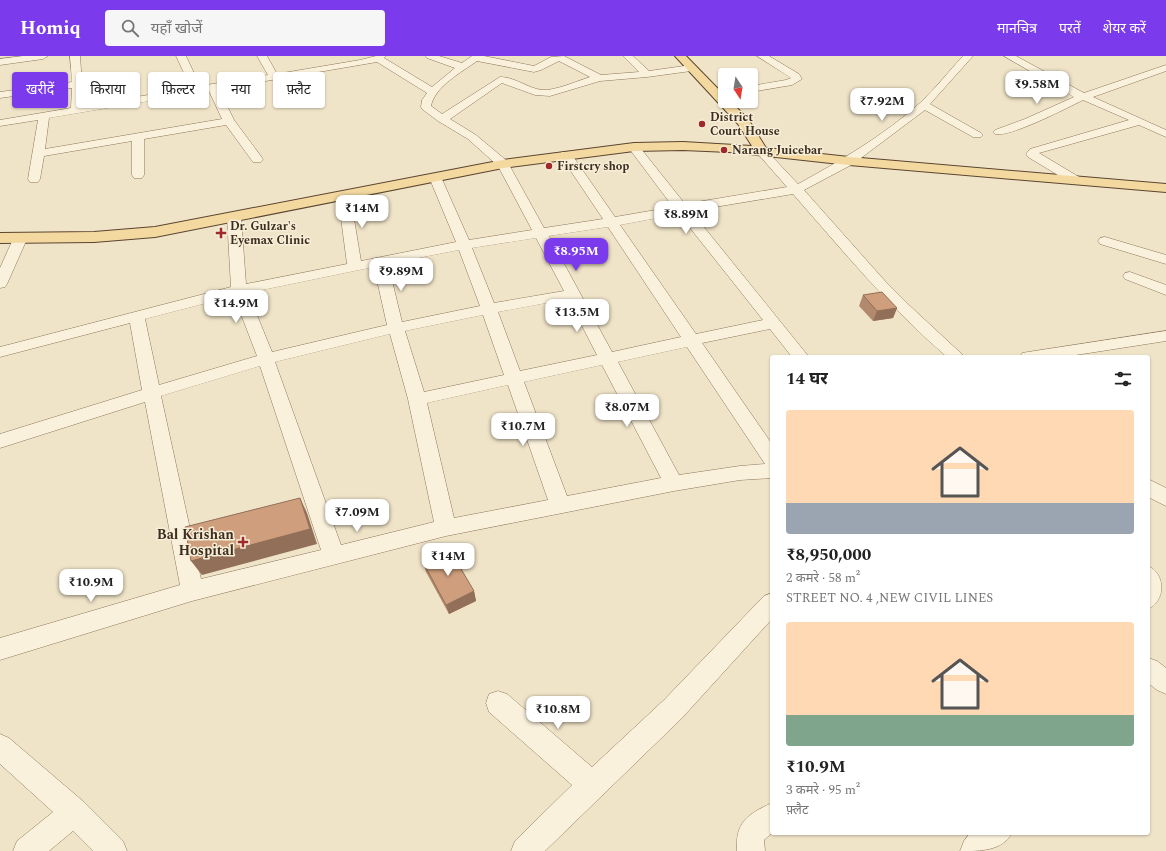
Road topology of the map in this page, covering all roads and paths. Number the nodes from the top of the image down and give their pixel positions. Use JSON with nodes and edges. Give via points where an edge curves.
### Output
{"nodes":[{"id":1,"x":43,"y":56,"type":"edge"},
{"id":2,"x":75,"y":56,"type":"edge"},
{"id":3,"x":181,"y":56,"type":"edge"},
{"id":4,"x":262,"y":56,"type":"edge"},
{"id":5,"x":430,"y":56,"type":"edge"},
{"id":6,"x":628,"y":56,"type":"edge"},
{"id":7,"x":680,"y":56,"type":"edge"},
{"id":8,"x":762,"y":56,"type":"edge"},
{"id":9,"x":968,"y":56,"type":"edge"},
{"id":10,"x":1009,"y":56,"type":"edge"},
{"id":11,"x":380,"y":57,"type":"edge"},
{"id":12,"x":477,"y":57,"type":"edge"},
{"id":13,"x":2,"y":60,"type":"edge"},
{"id":14,"x":357,"y":60,"type":"edge"},
{"id":15,"x":462,"y":67,"type":"junction"},
{"id":16,"x":691,"y":68,"type":"junction"},
{"id":17,"x":1166,"y":68,"type":"edge"},
{"id":18,"x":76,"y":72,"type":"edge"},
{"id":19,"x":188,"y":72,"type":"edge"},
{"id":20,"x":298,"y":72,"type":"edge"},
{"id":21,"x":647,"y":74,"type":"junction"},
{"id":22,"x":273,"y":75,"type":"edge"},
{"id":23,"x":273,"y":77,"type":"edge"},
{"id":24,"x":599,"y":78,"type":"junction"},
{"id":25,"x":76,"y":84,"type":"edge"},
{"id":26,"x":213,"y":88,"type":"junction"},
{"id":27,"x":758,"y":88,"type":"edge"},
{"id":28,"x":209,"y":89,"type":"edge"},
{"id":29,"x":718,"y":91,"type":"edge"},
{"id":30,"x":433,"y":92,"type":"junction"},
{"id":31,"x":0,"y":95,"type":"edge"},
{"id":32,"x":1082,"y":97,"type":"junction"},
{"id":33,"x":148,"y":99,"type":"edge"},
{"id":34,"x":924,"y":105,"type":"junction"},
{"id":35,"x":732,"y":108,"type":"edge"},
{"id":36,"x":76,"y":110,"type":"joint"},
{"id":37,"x":44,"y":116,"type":"junction"},
{"id":38,"x":442,"y":119,"type":"junction"},
{"id":39,"x":229,"y":121,"type":"junction"},
{"id":40,"x":1140,"y":121,"type":"junction"},
{"id":41,"x":0,"y":123,"type":"edge"},
{"id":42,"x":1000,"y":132,"type":"dead end"},
{"id":43,"x":1166,"y":134,"type":"edge"},
{"id":44,"x":978,"y":135,"type":"dead end"},
{"id":45,"x":138,"y":136,"type":"junction"},
{"id":46,"x":634,"y":147,"type":"junction"},
{"id":47,"x":762,"y":152,"type":"junction"},
{"id":48,"x":39,"y":153,"type":"junction"},
{"id":49,"x":566,"y":155,"type":"junction"},
{"id":50,"x":257,"y":159,"type":"dead end"},
{"id":51,"x":849,"y":161,"type":"junction"},
{"id":52,"x":503,"y":164,"type":"junction"},
{"id":53,"x":138,"y":176,"type":"dead end"},
{"id":54,"x":435,"y":177,"type":"junction"},
{"id":55,"x":34,"y":179,"type":"dead end"},
{"id":56,"x":1075,"y":180,"type":"junction"},
{"id":57,"x":1166,"y":188,"type":"edge"},
{"id":58,"x":797,"y":189,"type":"junction"},
{"id":59,"x":344,"y":195,"type":"junction"},
{"id":60,"x":682,"y":209,"type":"junction"},
{"id":61,"x":234,"y":218,"type":"junction"},
{"id":62,"x":612,"y":222,"type":"junction"},
{"id":63,"x":539,"y":232,"type":"junction"},
{"id":64,"x":0,"y":238,"type":"edge"},
{"id":65,"x":20,"y":239,"type":"junction"},
{"id":66,"x":1105,"y":241,"type":"dead end"},
{"id":67,"x":464,"y":245,"type":"junction"},
{"id":68,"x":1166,"y":260,"type":"edge"},
{"id":69,"x":380,"y":261,"type":"junction"},
{"id":70,"x":354,"y":266,"type":"junction"},
{"id":71,"x":1130,"y":276,"type":"dead end"},
{"id":72,"x":0,"y":284,"type":"edge"},
{"id":73,"x":239,"y":290,"type":"junction"},
{"id":74,"x":1166,"y":290,"type":"edge"},
{"id":75,"x":573,"y":294,"type":"junction"},
{"id":76,"x":489,"y":309,"type":"junction"},
{"id":77,"x":136,"y":316,"type":"junction"},
{"id":78,"x":773,"y":323,"type":"junction"},
{"id":79,"x":396,"y":328,"type":"junction"},
{"id":80,"x":1166,"y":336,"type":"edge"},
{"id":81,"x":692,"y":340,"type":"junction"},
{"id":82,"x":0,"y":352,"type":"edge"},
{"id":83,"x":798,"y":355,"type":"edge"},
{"id":84,"x":948,"y":355,"type":"edge"},
{"id":85,"x":1041,"y":355,"type":"edge"},
{"id":86,"x":606,"y":358,"type":"junction"},
{"id":87,"x":266,"y":359,"type":"junction"},
{"id":88,"x":514,"y":378,"type":"junction"},
{"id":89,"x":152,"y":392,"type":"junction"},
{"id":90,"x":417,"y":399,"type":"junction"},
{"id":91,"x":0,"y":441,"type":"edge"},
{"id":92,"x":770,"y":456,"type":"edge"},
{"id":93,"x":770,"y":471,"type":"edge"},
{"id":94,"x":674,"y":483,"type":"junction"},
{"id":95,"x":1150,"y":487,"type":"edge"},
{"id":96,"x":1166,"y":498,"type":"edge"},
{"id":97,"x":560,"y":505,"type":"junction"},
{"id":98,"x":446,"y":528,"type":"junction"},
{"id":99,"x":334,"y":556,"type":"junction"},
{"id":100,"x":1150,"y":578,"type":"edge"},
{"id":101,"x":192,"y":590,"type":"junction"},
{"id":102,"x":1150,"y":597,"type":"edge"},
{"id":103,"x":770,"y":605,"type":"edge"},
{"id":104,"x":0,"y":649,"type":"edge"},
{"id":105,"x":1150,"y":670,"type":"edge"},
{"id":106,"x":1166,"y":682,"type":"edge"},
{"id":107,"x":498,"y":703,"type":"dead end"},
{"id":108,"x":0,"y":747,"type":"edge"},
{"id":109,"x":592,"y":785,"type":"junction"},
{"id":110,"x":74,"y":812,"type":"junction"},
{"id":111,"x":770,"y":818,"type":"edge"},
{"id":112,"x":994,"y":835,"type":"edge"},
{"id":113,"x":27,"y":851,"type":"edge"},
{"id":114,"x":113,"y":851,"type":"edge"},
{"id":115,"x":525,"y":851,"type":"edge"},
{"id":116,"x":751,"y":851,"type":"edge"},
{"id":117,"x":974,"y":851,"type":"edge"}],
"edges":[{"from":1,"to":13,"type":"street"},
{"from":2,"to":18,"type":"street"},
{"from":3,"to":19,"type":"street"},
{"from":4,"to":22,"type":"street"},
{"from":5,"to":15,"type":"street"},
{"from":6,"to":21,"type":"street"},
{"from":7,"to":16,"type":"main road"},
{"from":8,"to":27,"type":"street","via":[[797,79]]},
{"from":9,"to":34,"type":"street"},
{"from":10,"to":32,"type":"street"},
{"from":11,"to":14,"type":"street"},
{"from":11,"to":30,"type":"street"},
{"from":12,"to":15,"type":"street"},
{"from":12,"to":24,"type":"street","via":[[534,69],[543,67],[554,58],[561,58]]},
{"from":14,"to":20,"type":"street"},
{"from":15,"to":30,"type":"street"},
{"from":16,"to":21,"type":"street"},
{"from":16,"to":29,"type":"main road"},
{"from":17,"to":32,"type":"street"},
{"from":21,"to":24,"type":"street"},
{"from":23,"to":26,"type":"street"},
{"from":24,"to":38,"type":"street","via":[[550,93],[539,93],[507,80],[500,80]]},
{"from":25,"to":31,"type":"street"},
{"from":26,"to":28,"type":"street"},
{"from":26,"to":39,"type":"street"},
{"from":30,"to":38,"type":"street","via":[[427,98],[426,107]]},
{"from":32,"to":40,"type":"street"},
{"from":32,"to":42,"type":"street"},
{"from":33,"to":36,"type":"street"},
{"from":34,"to":44,"type":"street"},
{"from":34,"to":51,"type":"street"},
{"from":35,"to":47,"type":"main road"},
{"from":36,"to":37,"type":"street"},
{"from":37,"to":41,"type":"street"},
{"from":37,"to":48,"type":"street"},
{"from":38,"to":52,"type":"street","via":[[472,137]]},
{"from":39,"to":45,"type":"street"},
{"from":39,"to":50,"type":"street"},
{"from":40,"to":43,"type":"street"},
{"from":40,"to":56,"type":"street","via":[[1073,139],[1032,154]]},
{"from":45,"to":48,"type":"street"},
{"from":45,"to":53,"type":"street"},
{"from":46,"to":47,"type":"main road","via":[[683,146]]},
{"from":46,"to":49,"type":"main road"},
{"from":46,"to":60,"type":"street"},
{"from":47,"to":51,"type":"main road"},
{"from":47,"to":58,"type":"street"},
{"from":48,"to":55,"type":"street"},
{"from":49,"to":52,"type":"main road"},
{"from":49,"to":62,"type":"street"},
{"from":51,"to":56,"type":"main road"},
{"from":51,"to":58,"type":"street"},
{"from":52,"to":54,"type":"main road"},
{"from":52,"to":63,"type":"street"},
{"from":54,"to":59,"type":"main road"},
{"from":54,"to":67,"type":"street"},
{"from":56,"to":57,"type":"main road"},
{"from":58,"to":60,"type":"street"},
{"from":58,"to":84,"type":"street","via":[[867,271]]},
{"from":59,"to":61,"type":"main road"},
{"from":59,"to":70,"type":"street"},
{"from":60,"to":62,"type":"street"},
{"from":60,"to":78,"type":"street"},
{"from":61,"to":65,"type":"main road","via":[[142,233]]},
{"from":61,"to":73,"type":"street"},
{"from":62,"to":63,"type":"street"},
{"from":62,"to":81,"type":"street"},
{"from":63,"to":67,"type":"street"},
{"from":63,"to":75,"type":"street"},
{"from":64,"to":65,"type":"main road"},
{"from":65,"to":72,"type":"street"},
{"from":66,"to":68,"type":"street"},
{"from":67,"to":69,"type":"street"},
{"from":67,"to":76,"type":"street"},
{"from":69,"to":70,"type":"street"},
{"from":69,"to":79,"type":"street"},
{"from":70,"to":73,"type":"street"},
{"from":71,"to":74,"type":"street"},
{"from":73,"to":77,"type":"street"},
{"from":73,"to":87,"type":"street"},
{"from":75,"to":76,"type":"street"},
{"from":75,"to":86,"type":"street"},
{"from":76,"to":79,"type":"street"},
{"from":76,"to":88,"type":"street"},
{"from":77,"to":82,"type":"street"},
{"from":77,"to":89,"type":"street"},
{"from":78,"to":81,"type":"street"},
{"from":78,"to":83,"type":"street"},
{"from":79,"to":87,"type":"street"},
{"from":79,"to":90,"type":"street"},
{"from":80,"to":85,"type":"street"},
{"from":81,"to":86,"type":"street"},
{"from":81,"to":92,"type":"street"},
{"from":86,"to":88,"type":"street"},
{"from":86,"to":94,"type":"street"},
{"from":87,"to":89,"type":"street"},
{"from":87,"to":99,"type":"street"},
{"from":88,"to":90,"type":"street"},
{"from":88,"to":97,"type":"street"},
{"from":89,"to":91,"type":"street"},
{"from":89,"to":101,"type":"street"},
{"from":90,"to":98,"type":"street"},
{"from":93,"to":94,"type":"street"},
{"from":94,"to":97,"type":"street"},
{"from":95,"to":96,"type":"street"},
{"from":97,"to":98,"type":"street"},
{"from":98,"to":99,"type":"street"},
{"from":99,"to":101,"type":"street"},
{"from":100,"to":102,"type":"street","via":[[1155,585],[1155,591]]},
{"from":101,"to":104,"type":"street"},
{"from":103,"to":109,"type":"street","via":[[673,709]]},
{"from":105,"to":106,"type":"street"},
{"from":107,"to":109,"type":"street"},
{"from":108,"to":110,"type":"street"},
{"from":109,"to":115,"type":"street"},
{"from":110,"to":113,"type":"street"},
{"from":110,"to":114,"type":"street"},
{"from":111,"to":116,"type":"street","via":[[759,825],[750,836]]},
{"from":112,"to":117,"type":"street","via":[[980,843]]}]}
